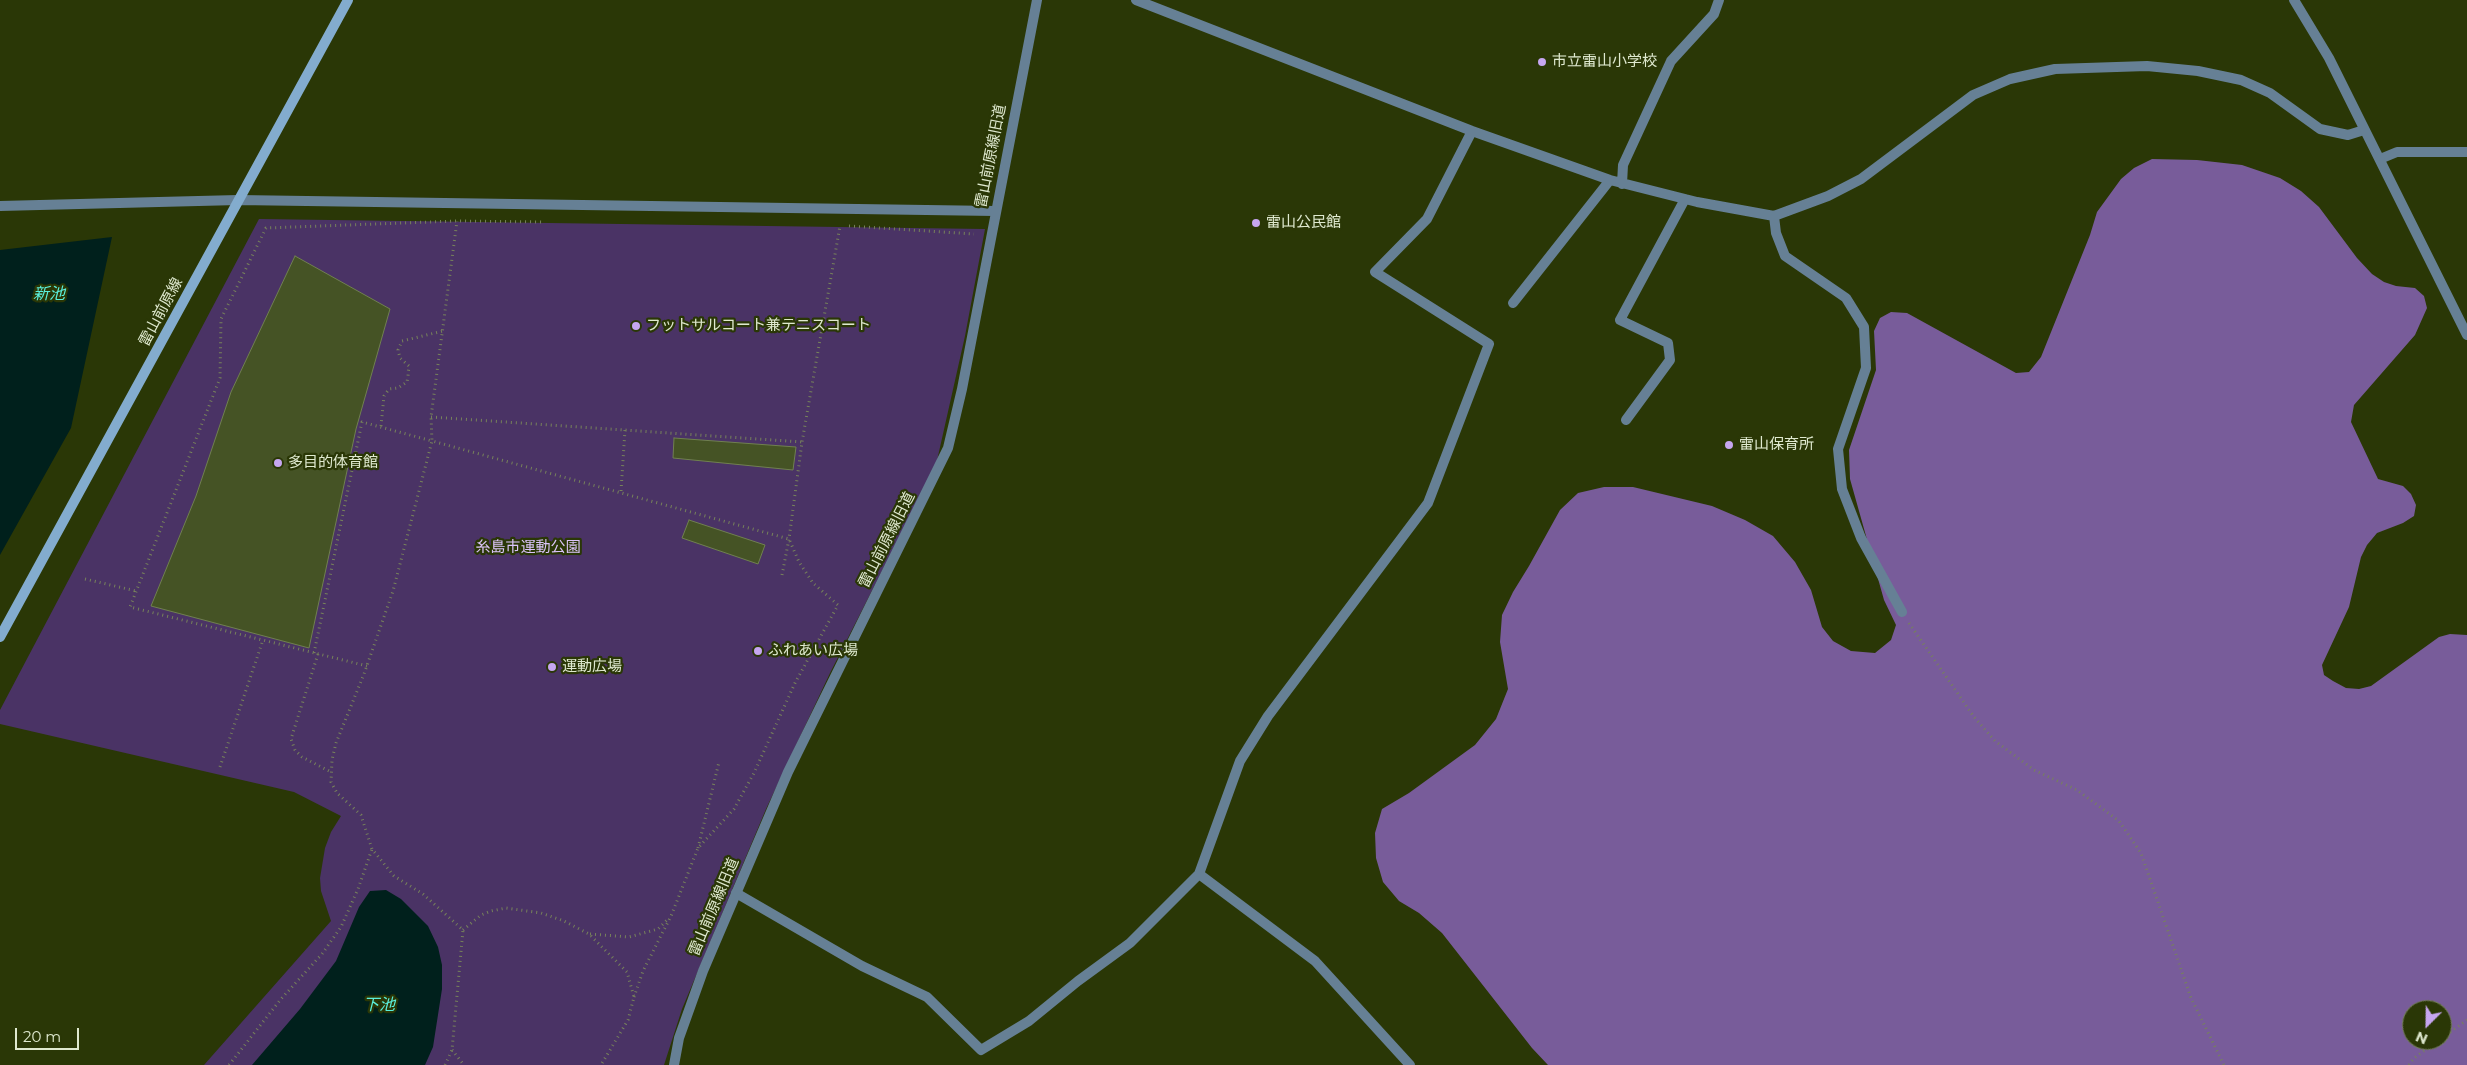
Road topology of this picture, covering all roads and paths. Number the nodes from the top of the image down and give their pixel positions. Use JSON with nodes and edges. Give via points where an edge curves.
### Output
{"nodes":[{"id":1,"x":348,"y":0,"type":"edge"},
{"id":2,"x":1037,"y":0,"type":"edge"},
{"id":3,"x":1136,"y":0,"type":"edge"},
{"id":4,"x":1719,"y":0,"type":"edge"},
{"id":5,"x":2294,"y":0,"type":"edge"},
{"id":6,"x":2364,"y":130,"type":"junction"},
{"id":7,"x":1472,"y":131,"type":"junction"},
{"id":8,"x":2467,"y":152,"type":"edge"},
{"id":9,"x":2380,"y":159,"type":"junction"},
{"id":10,"x":1610,"y":180,"type":"junction"},
{"id":11,"x":1622,"y":184,"type":"junction"},
{"id":12,"x":1685,"y":199,"type":"junction"},
{"id":13,"x":238,"y":200,"type":"junction"},
{"id":14,"x":0,"y":206,"type":"edge"},
{"id":15,"x":996,"y":211,"type":"junction"},
{"id":16,"x":1774,"y":216,"type":"junction"},
{"id":17,"x":457,"y":221,"type":"junction"},
{"id":18,"x":546,"y":222,"type":"dead end"},
{"id":19,"x":830,"y":226,"type":"dead end"},
{"id":20,"x":840,"y":226,"type":"junction"},
{"id":21,"x":974,"y":234,"type":"dead end"},
{"id":22,"x":1513,"y":303,"type":"dead end"},
{"id":23,"x":443,"y":331,"type":"junction"},
{"id":24,"x":2467,"y":335,"type":"edge"},
{"id":25,"x":432,"y":417,"type":"junction"},
{"id":26,"x":1626,"y":420,"type":"dead end"},
{"id":27,"x":381,"y":426,"type":"junction"},
{"id":28,"x":625,"y":430,"type":"junction"},
{"id":29,"x":432,"y":442,"type":"junction"},
{"id":30,"x":802,"y":442,"type":"junction"},
{"id":31,"x":621,"y":491,"type":"junction"},
{"id":32,"x":789,"y":539,"type":"junction"},
{"id":33,"x":782,"y":575,"type":"dead end"},
{"id":34,"x":85,"y":579,"type":"dead end"},
{"id":35,"x":136,"y":591,"type":"junction"},
{"id":36,"x":1902,"y":612,"type":"joint"},
{"id":37,"x":0,"y":638,"type":"edge"},
{"id":38,"x":263,"y":640,"type":"junction"},
{"id":39,"x":316,"y":653,"type":"junction"},
{"id":40,"x":367,"y":666,"type":"junction"},
{"id":41,"x":719,"y":762,"type":"dead end"},
{"id":42,"x":220,"y":767,"type":"dead end"},
{"id":43,"x":331,"y":772,"type":"junction"},
{"id":44,"x":698,"y":848,"type":"junction"},
{"id":45,"x":372,"y":849,"type":"junction"},
{"id":46,"x":1199,"y":874,"type":"junction"},
{"id":47,"x":736,"y":894,"type":"junction"},
{"id":48,"x":671,"y":916,"type":"junction"},
{"id":49,"x":463,"y":930,"type":"junction"},
{"id":50,"x":589,"y":934,"type":"junction"},
{"id":51,"x":634,"y":997,"type":"junction"},
{"id":52,"x":2467,"y":1020,"type":"edge"},
{"id":53,"x":2452,"y":1031,"type":"edge"},
{"id":54,"x":452,"y":1050,"type":"junction"},
{"id":55,"x":2425,"y":1050,"type":"edge"},
{"id":56,"x":229,"y":1065,"type":"edge"},
{"id":57,"x":444,"y":1065,"type":"edge"},
{"id":58,"x":464,"y":1065,"type":"edge"},
{"id":59,"x":601,"y":1065,"type":"edge"},
{"id":60,"x":674,"y":1065,"type":"edge"},
{"id":61,"x":1410,"y":1065,"type":"edge"},
{"id":62,"x":2224,"y":1065,"type":"edge"},
{"id":63,"x":2409,"y":1065,"type":"edge"}],
"edges":[{"from":1,"to":13,"type":"main road","name":"雷山前原線"},
{"from":2,"to":15,"type":"street","name":"雷山前原線旧道"},
{"from":3,"to":7,"type":"street"},
{"from":4,"to":11,"type":"street","via":[[1714,14],[1671,61],[1623,165]]},
{"from":5,"to":6,"type":"street","via":[[2329,58]]},
{"from":6,"to":9,"type":"street"},
{"from":6,"to":16,"type":"street","via":[[2348,135],[2320,129],[2270,93],[2241,80],[2198,71],[2147,66],[2055,69],[2010,79],[1973,95],[1861,179],[1828,196]]},
{"from":7,"to":10,"type":"street"},
{"from":7,"to":46,"type":"street","via":[[1426,219],[1375,272],[1489,344],[1486,353],[1428,503],[1268,716],[1245,754]]},
{"from":8,"to":9,"type":"street","via":[[2398,152]]},
{"from":9,"to":24,"type":"street"},
{"from":10,"to":11,"type":"street"},
{"from":10,"to":22,"type":"street"},
{"from":11,"to":12,"type":"street"},
{"from":12,"to":16,"type":"street"},
{"from":12,"to":26,"type":"street","via":[[1620,320],[1668,343],[1670,360]]},
{"from":13,"to":14,"type":"street"},
{"from":13,"to":15,"type":"street"},
{"from":13,"to":37,"type":"main road","name":"雷山前原線"},
{"from":15,"to":47,"type":"street","name":"雷山前原線旧道","via":[[948,448],[796,756]]},
{"from":16,"to":36,"type":"street","via":[[1776,233],[1785,256],[1846,298],[1864,327],[1866,368],[1838,449],[1842,490],[1861,538]]},
{"from":17,"to":18,"type":"path"},
{"from":17,"to":23,"type":"path"},
{"from":17,"to":35,"type":"path","via":[[266,228],[222,319],[220,378]]},
{"from":19,"to":20,"type":"path"},
{"from":20,"to":21,"type":"path"},
{"from":20,"to":30,"type":"path"},
{"from":23,"to":25,"type":"path"},
{"from":23,"to":27,"type":"path","via":[[402,341],[398,350],[400,358],[409,366],[407,382],[389,389],[384,396]]},
{"from":25,"to":28,"type":"path"},
{"from":25,"to":29,"type":"path"},
{"from":27,"to":29,"type":"path"},
{"from":27,"to":39,"type":"path","via":[[362,422]]},
{"from":28,"to":30,"type":"path"},
{"from":28,"to":31,"type":"path"},
{"from":29,"to":31,"type":"path"},
{"from":29,"to":40,"type":"path","via":[[393,591]]},
{"from":30,"to":32,"type":"path"},
{"from":31,"to":32,"type":"path"},
{"from":32,"to":33,"type":"path"},
{"from":32,"to":44,"type":"path","via":[[813,583],[838,605],[795,683],[734,810]]},
{"from":34,"to":35,"type":"path"},
{"from":35,"to":38,"type":"path","via":[[130,607]]},
{"from":36,"to":62,"type":"path","via":[[1974,717],[1995,741],[2034,770],[2077,790],[2119,821],[2141,852],[2192,998]]},
{"from":38,"to":39,"type":"path"},
{"from":38,"to":42,"type":"path"},
{"from":39,"to":40,"type":"path"},
{"from":39,"to":43,"type":"path","via":[[291,739],[302,757]]},
{"from":40,"to":43,"type":"path","via":[[336,743]]},
{"from":41,"to":44,"type":"path"},
{"from":43,"to":45,"type":"path","via":[[331,782],[337,793],[361,815]]},
{"from":44,"to":48,"type":"path"},
{"from":45,"to":49,"type":"path","via":[[394,876],[423,894]]},
{"from":45,"to":56,"type":"path","via":[[341,926],[322,954],[281,999]]},
{"from":46,"to":47,"type":"street","via":[[1130,943],[1029,1021],[981,1050],[927,996],[862,966]]},
{"from":46,"to":61,"type":"street","via":[[1315,961]]},
{"from":47,"to":60,"type":"street","name":"雷山前原線旧道","via":[[688,1010]]},
{"from":48,"to":50,"type":"path","via":[[658,929],[629,937]]},
{"from":48,"to":51,"type":"path"},
{"from":49,"to":50,"type":"path","via":[[481,915],[506,908],[541,913]]},
{"from":49,"to":54,"type":"path"},
{"from":50,"to":51,"type":"path","via":[[626,972]]},
{"from":51,"to":59,"type":"path","via":[[628,1020]]},
{"from":52,"to":53,"type":"path"},
{"from":54,"to":57,"type":"path"},
{"from":54,"to":58,"type":"path"},
{"from":55,"to":63,"type":"path"}]}
